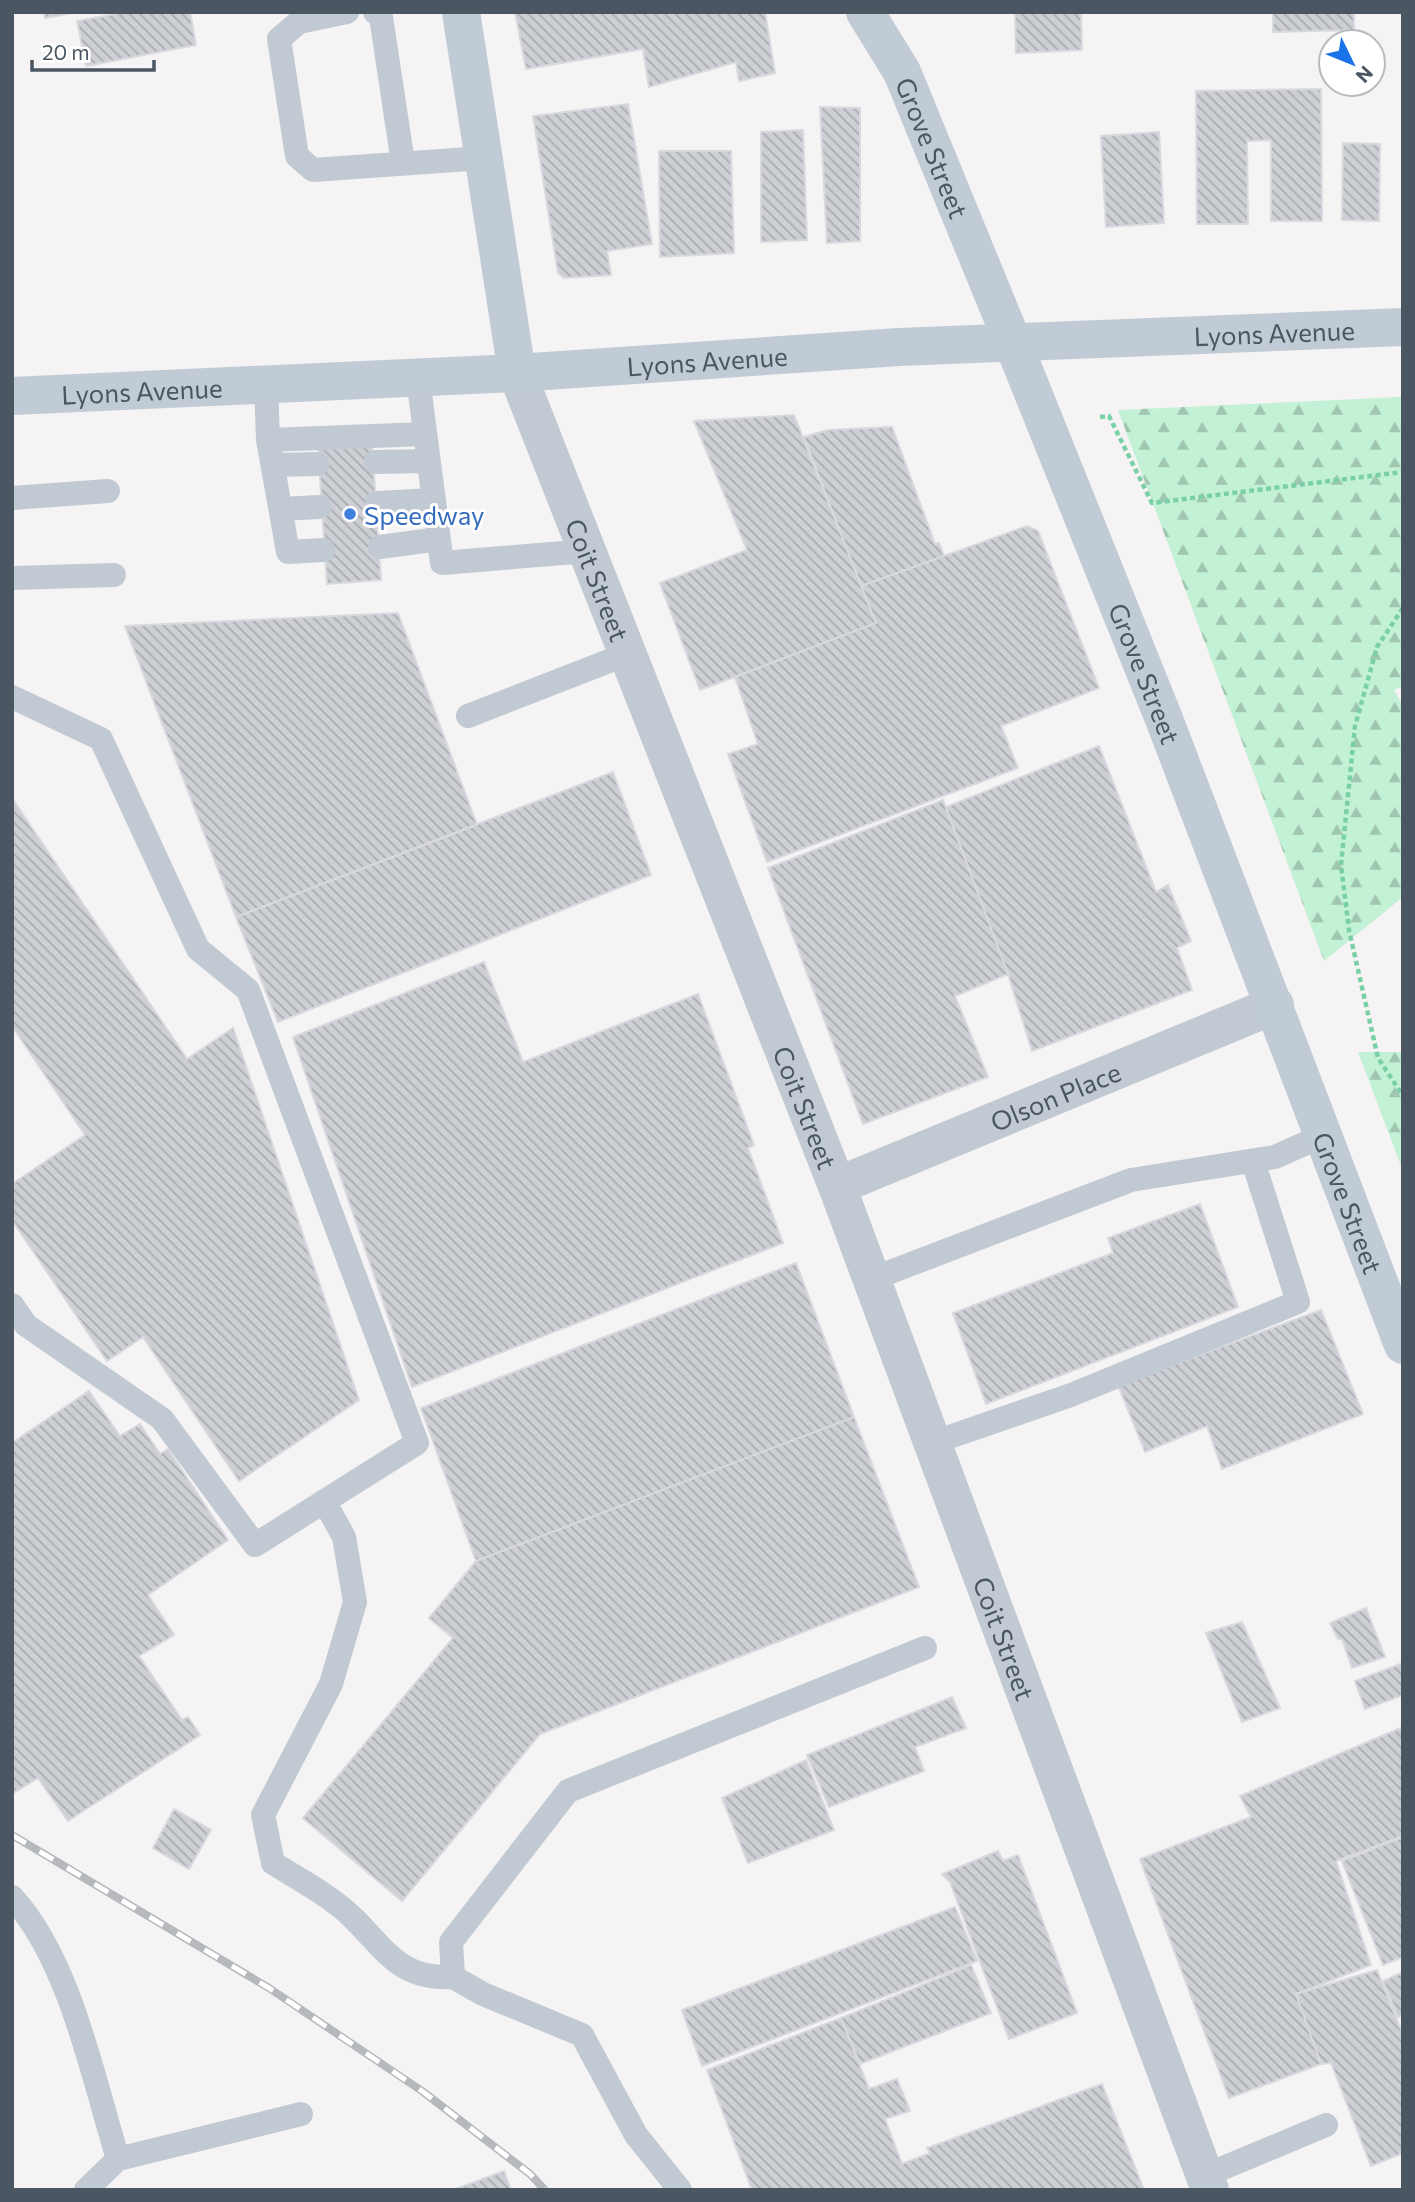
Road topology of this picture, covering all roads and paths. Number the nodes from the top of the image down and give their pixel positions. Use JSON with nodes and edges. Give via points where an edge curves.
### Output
{"nodes":[{"id":1,"x":347,"y":12,"type":"edge"},
{"id":2,"x":376,"y":12,"type":"edge"},
{"id":3,"x":461,"y":12,"type":"edge"},
{"id":4,"x":865,"y":12,"type":"edge"},
{"id":5,"x":483,"y":158,"type":"junction"},
{"id":6,"x":403,"y":163,"type":"junction"},
{"id":7,"x":1403,"y":327,"type":"edge"},
{"id":8,"x":1013,"y":343,"type":"junction"},
{"id":9,"x":517,"y":373,"type":"junction"},
{"id":10,"x":418,"y":378,"type":"junction"},
{"id":11,"x":266,"y":385,"type":"junction"},
{"id":12,"x":13,"y":391,"type":"edge"},
{"id":13,"x":1100,"y":417,"type":"dead end"},
{"id":14,"x":425,"y":434,"type":"junction"},
{"id":15,"x":268,"y":440,"type":"junction"},
{"id":16,"x":428,"y":461,"type":"junction"},
{"id":17,"x":376,"y":462,"type":"dead end"},
{"id":18,"x":317,"y":464,"type":"dead end"},
{"id":19,"x":272,"y":465,"type":"junction"},
{"id":20,"x":1403,"y":472,"type":"edge"},
{"id":21,"x":108,"y":491,"type":"dead end"},
{"id":22,"x":12,"y":498,"type":"edge"},
{"id":23,"x":433,"y":500,"type":"junction"},
{"id":24,"x":377,"y":503,"type":"dead end"},
{"id":25,"x":319,"y":507,"type":"dead end"},
{"id":26,"x":281,"y":509,"type":"junction"},
{"id":27,"x":439,"y":539,"type":"junction"},
{"id":28,"x":380,"y":547,"type":"dead end"},
{"id":29,"x":323,"y":550,"type":"dead end"},
{"id":30,"x":587,"y":551,"type":"junction"},
{"id":31,"x":114,"y":575,"type":"dead end"},
{"id":32,"x":12,"y":578,"type":"edge"},
{"id":33,"x":1403,"y":608,"type":"edge"},
{"id":34,"x":627,"y":654,"type":"junction"},
{"id":35,"x":12,"y":697,"type":"edge"},
{"id":36,"x":468,"y":716,"type":"dead end"},
{"id":37,"x":1275,"y":1005,"type":"junction"},
{"id":38,"x":1403,"y":1096,"type":"edge"},
{"id":39,"x":1324,"y":1135,"type":"junction"},
{"id":40,"x":1253,"y":1161,"type":"junction"},
{"id":41,"x":837,"y":1186,"type":"junction"},
{"id":42,"x":872,"y":1279,"type":"junction"},
{"id":43,"x":12,"y":1305,"type":"edge"},
{"id":44,"x":1403,"y":1345,"type":"edge"},
{"id":45,"x":932,"y":1443,"type":"junction"},
{"id":46,"x":324,"y":1501,"type":"junction"},
{"id":47,"x":925,"y":1648,"type":"dead end"},
{"id":48,"x":12,"y":1897,"type":"edge"},
{"id":49,"x":453,"y":1977,"type":"junction"},
{"id":50,"x":301,"y":2114,"type":"dead end"},
{"id":51,"x":1325,"y":2125,"type":"dead end"},
{"id":52,"x":118,"y":2159,"type":"junction"},
{"id":53,"x":1207,"y":2183,"type":"edge"},
{"id":54,"x":86,"y":2190,"type":"edge"},
{"id":55,"x":680,"y":2190,"type":"edge"}],
"edges":[{"from":1,"to":6,"type":"lane","via":[[299,22],[279,39],[297,156],[313,170]]},
{"from":2,"to":6,"type":"lane","via":[[381,17]]},
{"from":3,"to":5,"type":"main road","name":"Coit Street"},
{"from":4,"to":8,"type":"main road","name":"Grove Street","via":[[902,72]]},
{"from":5,"to":6,"type":"lane"},
{"from":5,"to":9,"type":"main road","name":"Coit Street"},
{"from":7,"to":8,"type":"main road","name":"Lyons Avenue"},
{"from":8,"to":9,"type":"main road","name":"Lyons Avenue"},
{"from":8,"to":37,"type":"main road","name":"Grove Street"},
{"from":9,"to":10,"type":"main road","name":"Lyons Avenue"},
{"from":9,"to":30,"type":"street","name":"Coit Street"},
{"from":10,"to":11,"type":"main road","name":"Lyons Avenue"},
{"from":10,"to":14,"type":"lane"},
{"from":11,"to":12,"type":"main road","name":"Lyons Avenue"},
{"from":11,"to":15,"type":"lane"},
{"from":13,"to":20,"type":"path","via":[[1109,416],[1152,503]]},
{"from":14,"to":15,"type":"lane"},
{"from":14,"to":16,"type":"lane"},
{"from":15,"to":19,"type":"lane"},
{"from":16,"to":17,"type":"lane"},
{"from":16,"to":23,"type":"lane"},
{"from":18,"to":19,"type":"lane"},
{"from":19,"to":26,"type":"lane"},
{"from":21,"to":22,"type":"lane"},
{"from":23,"to":24,"type":"lane"},
{"from":23,"to":27,"type":"lane"},
{"from":25,"to":26,"type":"lane"},
{"from":26,"to":29,"type":"lane","via":[[288,552]]},
{"from":27,"to":28,"type":"lane"},
{"from":27,"to":30,"type":"lane","via":[[442,563]]},
{"from":30,"to":34,"type":"street","name":"Coit Street"},
{"from":31,"to":32,"type":"lane"},
{"from":33,"to":38,"type":"path","via":[[1377,647],[1355,726],[1342,865],[1349,930],[1378,1058]]},
{"from":34,"to":36,"type":"lane"},
{"from":34,"to":41,"type":"street","name":"Coit Street"},
{"from":35,"to":46,"type":"lane","via":[[101,739],[198,949],[248,990],[416,1443]]},
{"from":37,"to":39,"type":"main road","name":"Grove Street"},
{"from":37,"to":41,"type":"street","name":"Olson Place"},
{"from":39,"to":40,"type":"lane","via":[[1275,1157]]},
{"from":39,"to":44,"type":"main road","name":"Grove Street"},
{"from":40,"to":42,"type":"lane","via":[[1131,1181]]},
{"from":40,"to":45,"type":"lane","via":[[1298,1301],[1071,1395]]},
{"from":41,"to":42,"type":"street","name":"Coit Street"},
{"from":42,"to":45,"type":"street","name":"Coit Street"},
{"from":43,"to":46,"type":"lane","via":[[26,1325],[162,1419],[255,1545]]},
{"from":45,"to":53,"type":"street","name":"Coit Street"},
{"from":46,"to":49,"type":"lane","via":[[344,1537],[355,1602],[331,1684],[263,1815],[273,1863],[349,1914],[386,1956],[427,1978]]},
{"from":47,"to":49,"type":"lane","via":[[568,1791],[451,1942]]},
{"from":48,"to":52,"type":"lane","via":[[29,1916],[63,1983]]},
{"from":49,"to":55,"type":"lane","via":[[582,2035],[636,2135]]},
{"from":50,"to":52,"type":"lane"},
{"from":51,"to":53,"type":"lane"},
{"from":52,"to":54,"type":"lane"}]}
